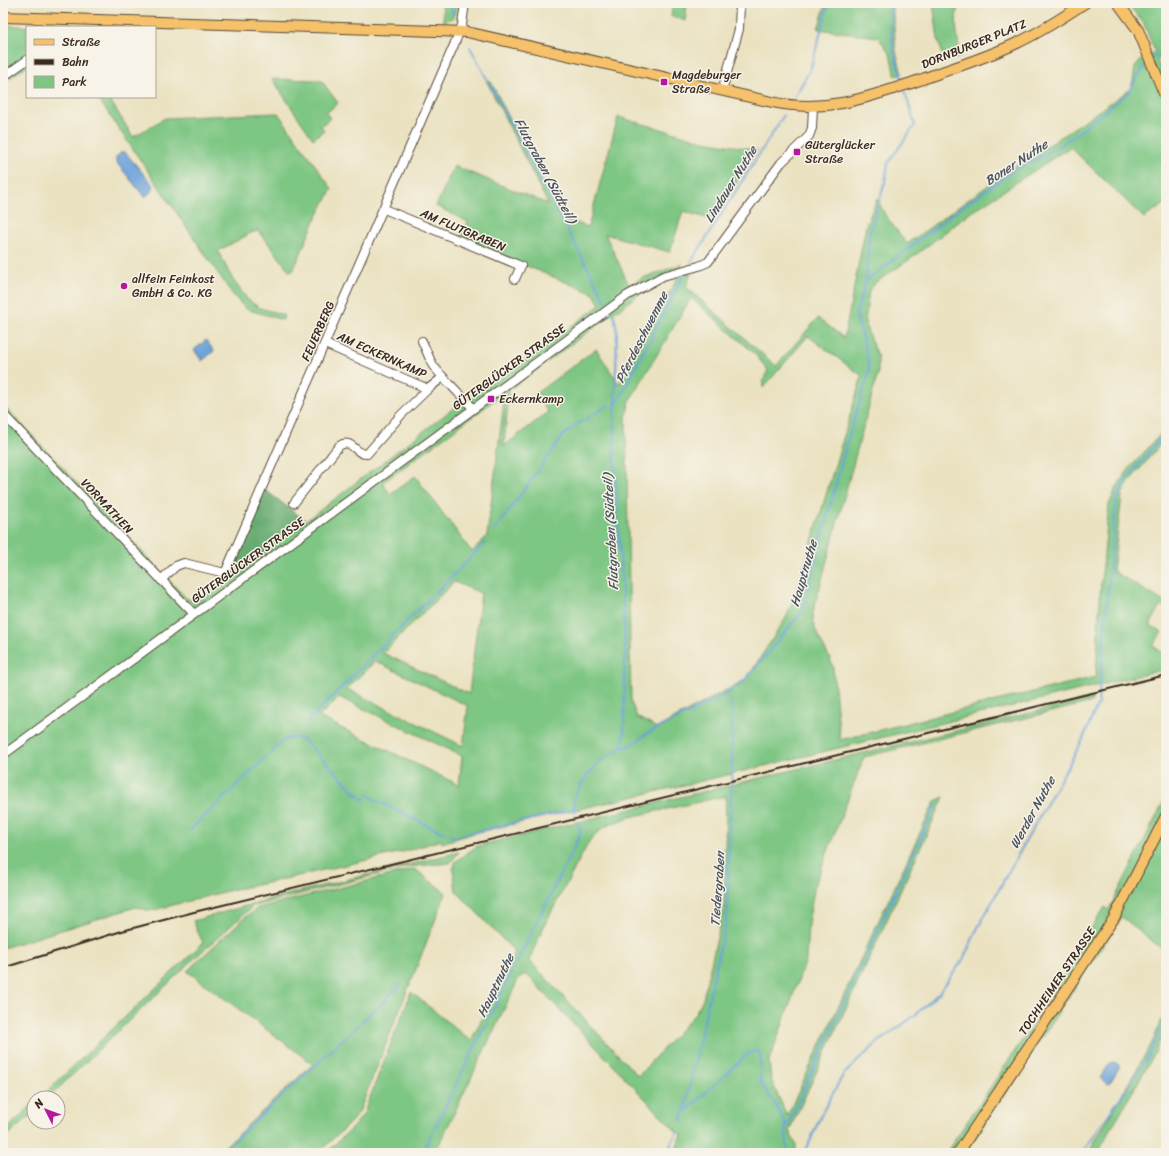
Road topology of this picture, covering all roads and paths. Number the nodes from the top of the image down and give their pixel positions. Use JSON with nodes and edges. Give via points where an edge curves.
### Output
{"nodes":[{"id":1,"x":465,"y":3,"type":"edge"},
{"id":2,"x":740,"y":3,"type":"edge"},
{"id":3,"x":1085,"y":3,"type":"edge"},
{"id":4,"x":1118,"y":3,"type":"edge"},
{"id":5,"x":3,"y":17,"type":"edge"},
{"id":6,"x":459,"y":31,"type":"junction"},
{"id":7,"x":26,"y":61,"type":"edge"},
{"id":8,"x":3,"y":76,"type":"edge"},
{"id":9,"x":722,"y":91,"type":"junction"},
{"id":10,"x":1166,"y":98,"type":"edge"},
{"id":11,"x":813,"y":107,"type":"junction"},
{"id":12,"x":384,"y":209,"type":"junction"},
{"id":13,"x":515,"y":279,"type":"dead end"},
{"id":14,"x":422,"y":341,"type":"dead end"},
{"id":15,"x":326,"y":344,"type":"junction"},
{"id":16,"x":443,"y":377,"type":"junction"},
{"id":17,"x":428,"y":389,"type":"junction"},
{"id":18,"x":473,"y":408,"type":"junction"},
{"id":19,"x":3,"y":414,"type":"edge"},
{"id":20,"x":294,"y":503,"type":"dead end"},
{"id":21,"x":161,"y":580,"type":"junction"},
{"id":22,"x":194,"y":614,"type":"junction"},
{"id":23,"x":3,"y":755,"type":"edge"},
{"id":24,"x":1166,"y":816,"type":"edge"},
{"id":25,"x":958,"y":1153,"type":"edge"}],
"edges":[{"from":1,"to":6,"type":"street","name":"FEUERBERG"},
{"from":2,"to":9,"type":"street","via":[[739,29]]},
{"from":3,"to":11,"type":"main road","name":"DORNBURGER PLATZ","via":[[1016,44],[859,100]]},
{"from":4,"to":10,"type":"main road","via":[[1136,25]]},
{"from":5,"to":6,"type":"main road"},
{"from":6,"to":9,"type":"main road","via":[[490,36]]},
{"from":6,"to":12,"type":"street","name":"FEUERBERG"},
{"from":7,"to":8,"type":"street"},
{"from":9,"to":11,"type":"main road","via":[[790,106]]},
{"from":11,"to":18,"type":"street","name":"GÜTERGLÜCKER STRASSE","via":[[812,128],[808,136],[781,163],[711,259],[704,264],[650,282],[628,295]]},
{"from":12,"to":13,"type":"street","name":"AM FLUTGRABEN","via":[[521,266]]},
{"from":12,"to":15,"type":"street","name":"FEUERBERG"},
{"from":14,"to":16,"type":"street","name":"AM ECKERNKAMP","via":[[433,366]]},
{"from":15,"to":17,"type":"street","name":"AM ECKERNKAMP"},
{"from":15,"to":21,"type":"street","name":"FEUERBERG","via":[[225,574],[184,563],[176,566]]},
{"from":16,"to":17,"type":"street","name":"AM ECKERNKAMP"},
{"from":16,"to":18,"type":"street","name":"AM ECKERNKAMP"},
{"from":17,"to":20,"type":"street","name":"AM ECKERNKAMP","via":[[366,454],[349,444],[342,443]]},
{"from":18,"to":22,"type":"street","name":"GÜTERGLÜCKER STRASSE"},
{"from":19,"to":21,"type":"street","name":"VORMATHEN"},
{"from":21,"to":22,"type":"street","name":"VORMATHEN"},
{"from":22,"to":23,"type":"street","name":"GÜTERGLÜCKER STRASSE"},
{"from":24,"to":25,"type":"main road","name":"TOCHHEIMER STRASSE","via":[[1114,918]]}]}
